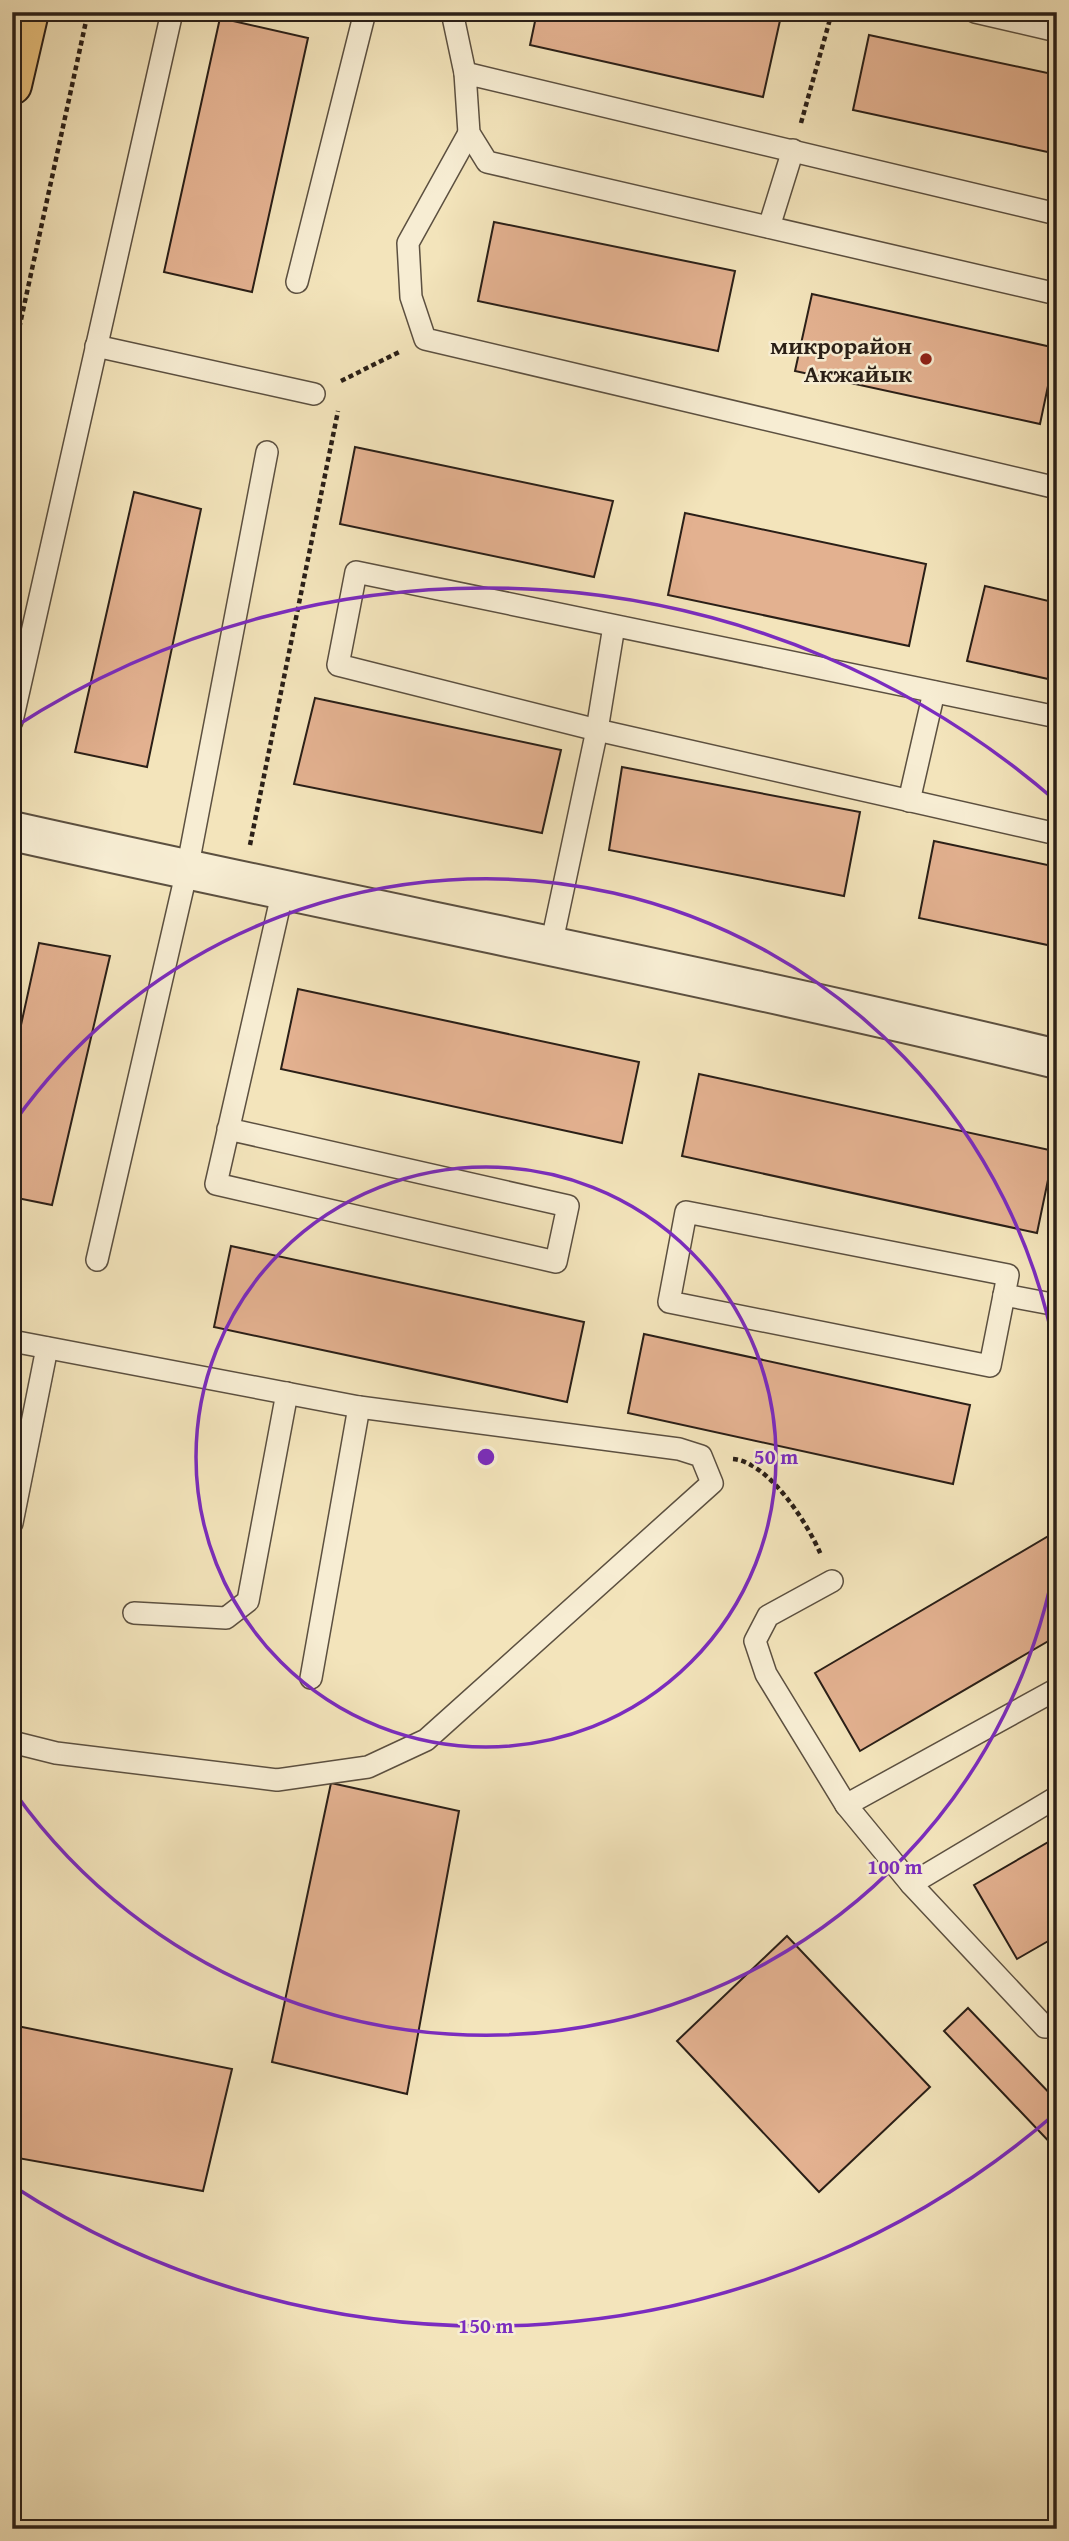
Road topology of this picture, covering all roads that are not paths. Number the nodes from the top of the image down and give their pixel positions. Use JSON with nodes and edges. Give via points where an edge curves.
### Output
{"nodes":[{"id":1,"x":29,"y":12,"type":"edge"},
{"id":2,"x":172,"y":12,"type":"edge"},
{"id":3,"x":365,"y":12,"type":"edge"},
{"id":4,"x":453,"y":12,"type":"edge"},
{"id":5,"x":975,"y":12,"type":"edge"},
{"id":6,"x":1057,"y":31,"type":"edge"},
{"id":7,"x":466,"y":73,"type":"junction"},
{"id":8,"x":12,"y":85,"type":"edge"},
{"id":9,"x":469,"y":133,"type":"junction"},
{"id":10,"x":793,"y":150,"type":"junction"},
{"id":11,"x":1057,"y":214,"type":"edge"},
{"id":12,"x":769,"y":227,"type":"junction"},
{"id":13,"x":298,"y":282,"type":"dead end"},
{"id":14,"x":1057,"y":294,"type":"edge"},
{"id":15,"x":96,"y":345,"type":"junction"},
{"id":16,"x":314,"y":394,"type":"road end"},
{"id":17,"x":267,"y":452,"type":"dead end"},
{"id":18,"x":1057,"y":488,"type":"edge"},
{"id":19,"x":614,"y":625,"type":"junction"},
{"id":20,"x":934,"y":692,"type":"junction"},
{"id":21,"x":1057,"y":717,"type":"edge"},
{"id":22,"x":12,"y":721,"type":"edge"},
{"id":23,"x":597,"y":730,"type":"junction"},
{"id":24,"x":909,"y":801,"type":"junction"},
{"id":25,"x":12,"y":831,"type":"edge"},
{"id":26,"x":1057,"y":834,"type":"edge"},
{"id":27,"x":187,"y":870,"type":"junction"},
{"id":28,"x":282,"y":890,"type":"junction"},
{"id":29,"x":551,"y":946,"type":"junction"},
{"id":30,"x":1057,"y":1059,"type":"edge"},
{"id":31,"x":228,"y":1129,"type":"junction"},
{"id":32,"x":97,"y":1260,"type":"dead end"},
{"id":33,"x":1004,"y":1295,"type":"junction"},
{"id":34,"x":1057,"y":1306,"type":"edge"},
{"id":35,"x":12,"y":1341,"type":"edge"},
{"id":36,"x":47,"y":1348,"type":"junction"},
{"id":37,"x":287,"y":1393,"type":"junction"},
{"id":38,"x":359,"y":1407,"type":"junction"},
{"id":39,"x":12,"y":1523,"type":"edge"},
{"id":40,"x":832,"y":1581,"type":"road end"},
{"id":41,"x":134,"y":1613,"type":"dead end"},
{"id":42,"x":310,"y":1678,"type":"dead end"},
{"id":43,"x":1054,"y":1698,"type":"edge"},
{"id":44,"x":12,"y":1742,"type":"edge"},
{"id":45,"x":1057,"y":1797,"type":"edge"},
{"id":46,"x":846,"y":1805,"type":"junction"},
{"id":47,"x":912,"y":1884,"type":"junction"},
{"id":48,"x":1057,"y":2027,"type":"edge"}],
"edges":[{"from":1,"to":8,"type":"main road"},
{"from":2,"to":15,"type":"lane"},
{"from":3,"to":13,"type":"lane"},
{"from":4,"to":7,"type":"lane"},
{"from":5,"to":6,"type":"lane"},
{"from":7,"to":9,"type":"lane"},
{"from":7,"to":10,"type":"lane"},
{"from":9,"to":12,"type":"lane","via":[[487,162]]},
{"from":9,"to":18,"type":"lane","via":[[408,243],[411,297],[425,339]]},
{"from":10,"to":11,"type":"lane"},
{"from":10,"to":12,"type":"lane"},
{"from":12,"to":14,"type":"lane"},
{"from":15,"to":16,"type":"lane"},
{"from":15,"to":22,"type":"lane"},
{"from":17,"to":27,"type":"lane"},
{"from":19,"to":20,"type":"lane"},
{"from":19,"to":23,"type":"lane"},
{"from":19,"to":23,"type":"lane","via":[[356,572],[338,665]]},
{"from":20,"to":21,"type":"lane"},
{"from":20,"to":24,"type":"lane"},
{"from":23,"to":24,"type":"lane"},
{"from":23,"to":29,"type":"lane"},
{"from":24,"to":26,"type":"lane"},
{"from":25,"to":27,"type":"street"},
{"from":27,"to":28,"type":"street"},
{"from":27,"to":32,"type":"lane"},
{"from":28,"to":29,"type":"street"},
{"from":28,"to":31,"type":"lane"},
{"from":29,"to":30,"type":"street"},
{"from":31,"to":31,"type":"lane","via":[[216,1184],[556,1262],[568,1206]]},
{"from":33,"to":33,"type":"lane","via":[[990,1366],[669,1303],[686,1212],[1008,1275]]},
{"from":33,"to":34,"type":"lane"},
{"from":35,"to":36,"type":"lane"},
{"from":36,"to":37,"type":"lane"},
{"from":36,"to":39,"type":"lane"},
{"from":37,"to":38,"type":"lane"},
{"from":37,"to":41,"type":"lane","via":[[248,1601],[226,1618]]},
{"from":38,"to":42,"type":"lane"},
{"from":38,"to":44,"type":"lane","via":[[679,1449],[701,1456],[712,1483],[426,1741],[368,1767],[277,1780],[56,1753]]},
{"from":40,"to":46,"type":"lane","via":[[768,1616],[754,1642],[766,1674]]},
{"from":43,"to":46,"type":"lane"},
{"from":45,"to":47,"type":"lane"},
{"from":46,"to":47,"type":"lane"},
{"from":47,"to":48,"type":"lane","via":[[1045,2027]]}]}
